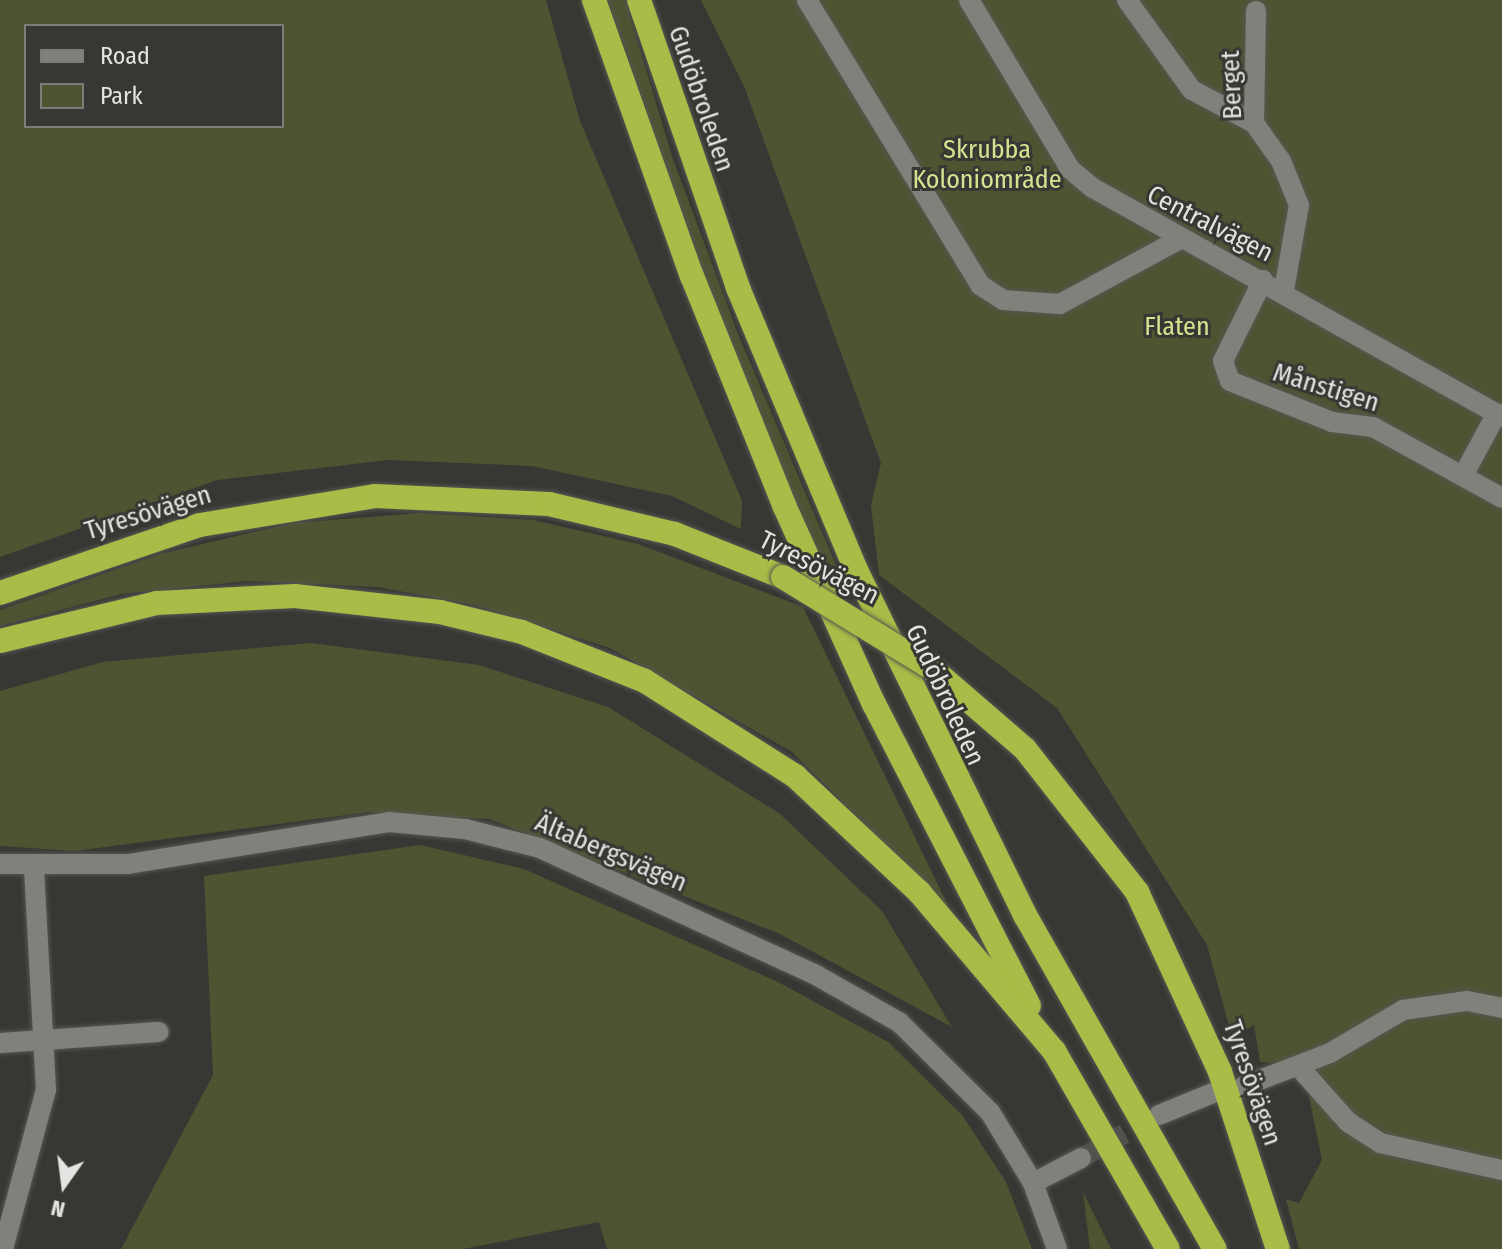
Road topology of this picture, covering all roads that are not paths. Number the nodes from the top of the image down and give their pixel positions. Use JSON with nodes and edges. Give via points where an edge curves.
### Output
{"nodes":[{"id":1,"x":594,"y":0,"type":"edge"},
{"id":2,"x":639,"y":0,"type":"edge"},
{"id":3,"x":807,"y":0,"type":"edge"},
{"id":4,"x":969,"y":0,"type":"edge"},
{"id":5,"x":1127,"y":0,"type":"edge"},
{"id":6,"x":1256,"y":11,"type":"dead end"},
{"id":7,"x":1254,"y":123,"type":"junction"},
{"id":8,"x":1180,"y":239,"type":"junction"},
{"id":9,"x":1263,"y":280,"type":"junction"},
{"id":10,"x":1284,"y":290,"type":"junction"},
{"id":11,"x":1499,"y":415,"type":"edge"},
{"id":12,"x":1464,"y":474,"type":"junction"},
{"id":13,"x":1502,"y":498,"type":"edge"},
{"id":14,"x":0,"y":593,"type":"edge"},
{"id":15,"x":0,"y":641,"type":"edge"},
{"id":16,"x":0,"y":864,"type":"edge"},
{"id":17,"x":34,"y":866,"type":"junction"},
{"id":18,"x":1502,"y":1008,"type":"edge"},
{"id":19,"x":159,"y":1032,"type":"dead end"},
{"id":20,"x":45,"y":1038,"type":"junction"},
{"id":21,"x":0,"y":1043,"type":"edge"},
{"id":22,"x":1054,"y":1051,"type":"junction"},
{"id":23,"x":1299,"y":1067,"type":"junction"},
{"id":24,"x":1244,"y":1086,"type":"dead end"},
{"id":25,"x":1213,"y":1093,"type":"dead end"},
{"id":26,"x":1159,"y":1115,"type":"tunnel mouth"},
{"id":27,"x":1081,"y":1158,"type":"tunnel mouth"},
{"id":28,"x":1502,"y":1170,"type":"edge"},
{"id":29,"x":1033,"y":1183,"type":"junction"},
{"id":30,"x":3,"y":1249,"type":"edge"},
{"id":31,"x":1057,"y":1249,"type":"edge"},
{"id":32,"x":1168,"y":1249,"type":"edge"},
{"id":33,"x":1215,"y":1249,"type":"edge"},
{"id":34,"x":1278,"y":1249,"type":"edge"}],
"edges":[{"from":1,"to":22,"type":"highway","via":[[692,276],[784,505],[874,704]]},
{"from":2,"to":33,"type":"highway","name":"Gudöbroleden","via":[[738,288],[856,570],[1010,887]]},
{"from":3,"to":8,"type":"street","via":[[980,285],[1003,300],[1060,304]]},
{"from":4,"to":8,"type":"street","name":"Centralvägen","via":[[1070,169]]},
{"from":5,"to":7,"type":"street","via":[[1192,90]]},
{"from":6,"to":7,"type":"street","name":"Berget"},
{"from":7,"to":10,"type":"street","name":"Berget","via":[[1281,161],[1299,205]]},
{"from":8,"to":9,"type":"street","name":"Centralvägen"},
{"from":9,"to":10,"type":"street","name":"Centralvägen"},
{"from":9,"to":12,"type":"street","name":"Månstigen","via":[[1223,361],[1230,381],[1332,422],[1373,427]]},
{"from":10,"to":11,"type":"street","name":"Centralvägen"},
{"from":11,"to":12,"type":"street"},
{"from":12,"to":13,"type":"street","name":"Månstigen"},
{"from":14,"to":34,"type":"highway","name":"Tyresövägen","bridge":true,"via":[[200,525],[375,496],[549,504],[675,534],[783,577],[930,667],[1025,749],[1137,892],[1210,1046]]},
{"from":15,"to":22,"type":"highway","via":[[157,603],[295,596],[440,612],[586,654],[741,736],[845,817]]},
{"from":16,"to":17,"type":"street","name":"Ältabergsvägen"},
{"from":17,"to":20,"type":"street"},
{"from":17,"to":29,"type":"street","name":"Ältabergsvägen","via":[[158,861],[389,822],[465,829],[540,848],[814,974],[899,1022],[990,1112]]},
{"from":18,"to":23,"type":"street","via":[[1467,1001],[1403,1010]]},
{"from":19,"to":20,"type":"street"},
{"from":20,"to":21,"type":"street"},
{"from":20,"to":30,"type":"street","via":[[41,1120]]},
{"from":22,"to":32,"type":"highway"},
{"from":23,"to":24,"type":"street"},
{"from":23,"to":28,"type":"street","via":[[1348,1122],[1380,1143]]},
{"from":25,"to":26,"type":"street"},
{"from":27,"to":29,"type":"street"},
{"from":29,"to":31,"type":"street","name":"Ältabergsvägen"}]}
